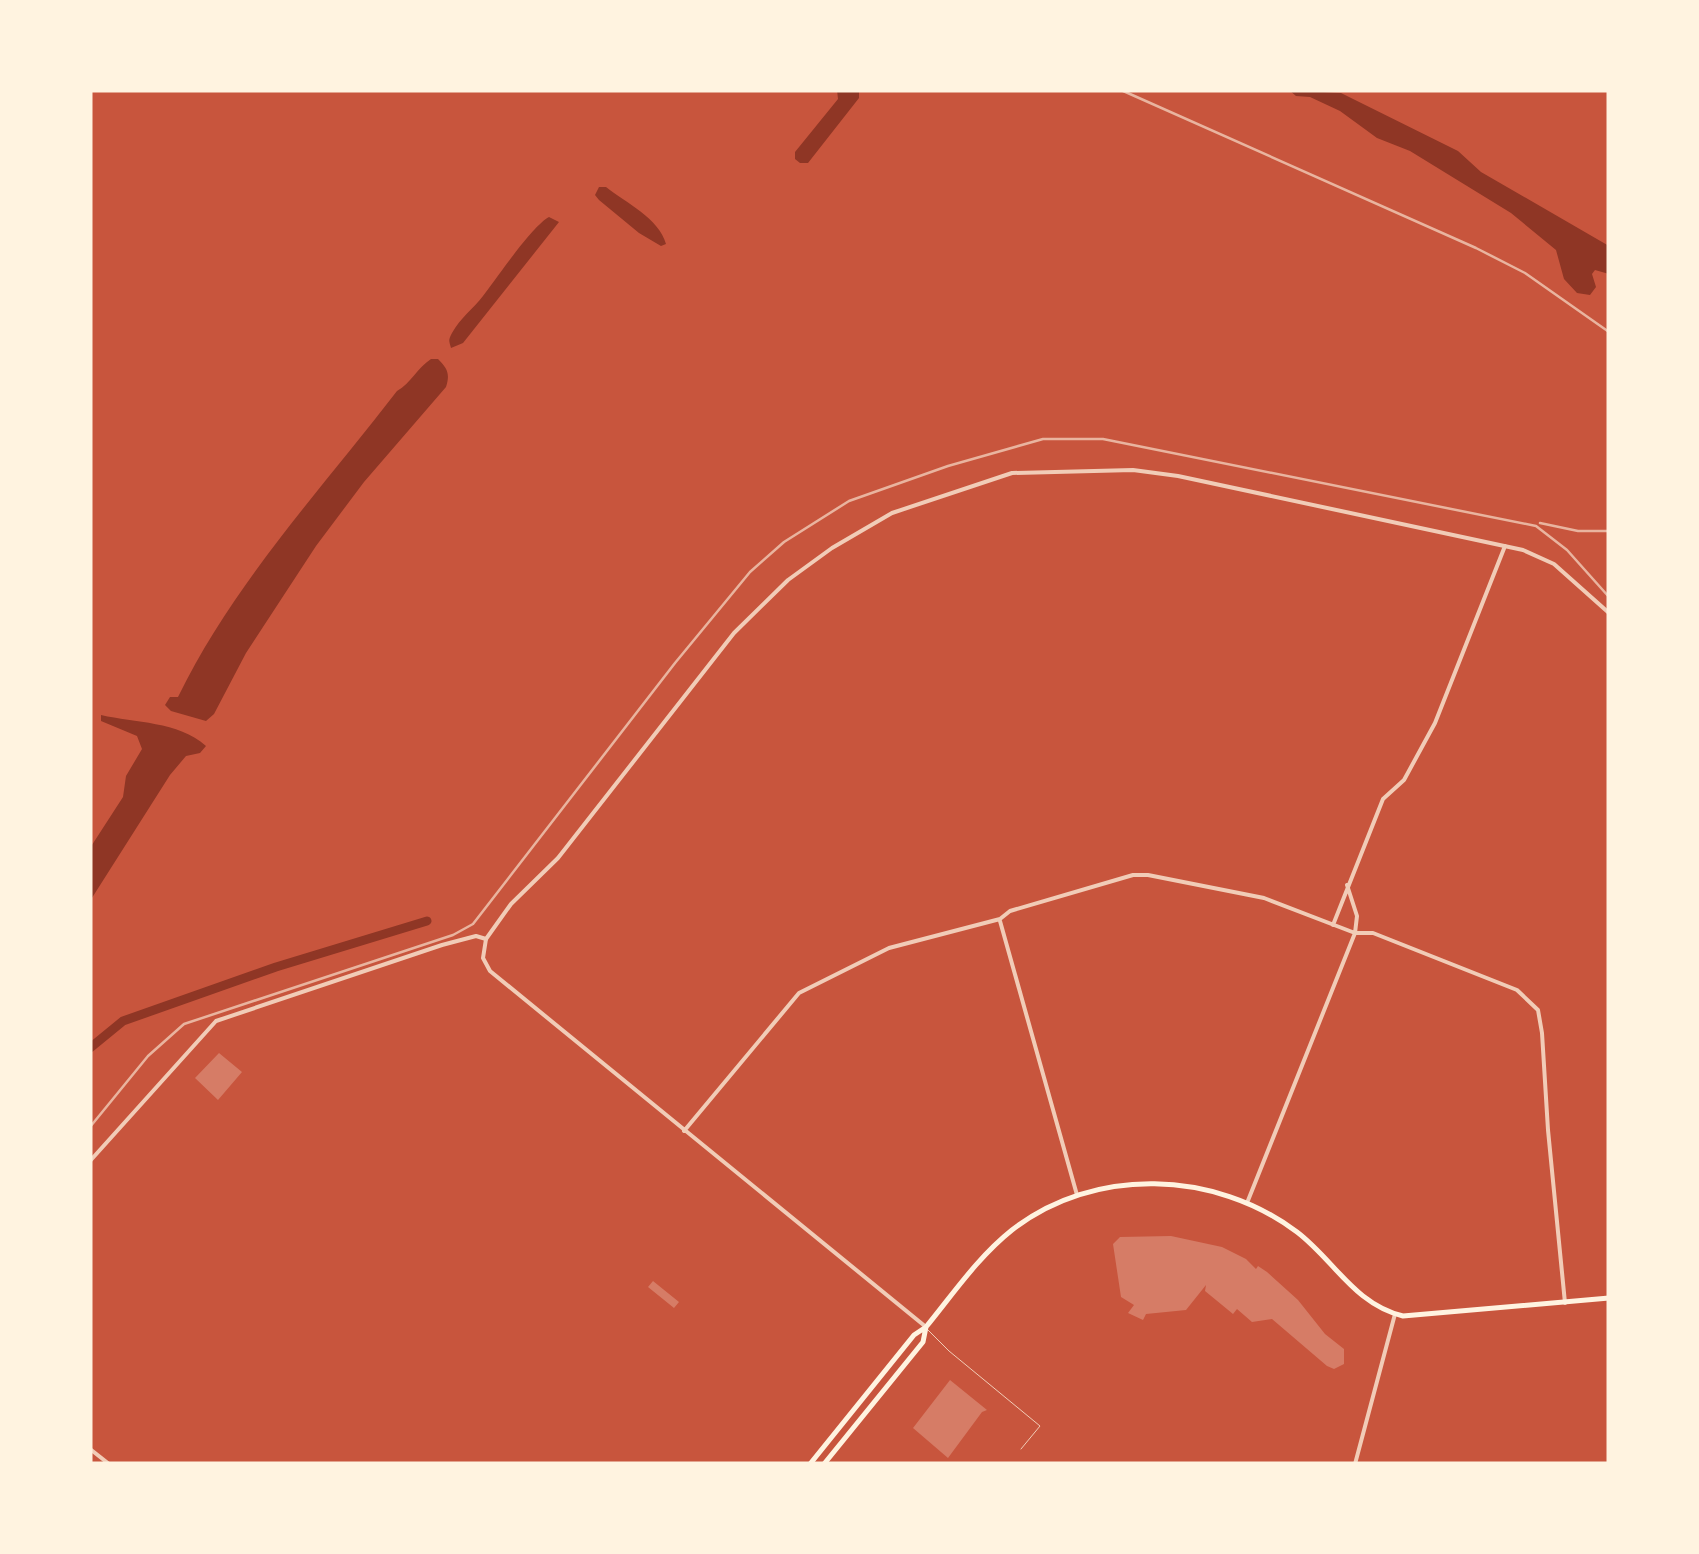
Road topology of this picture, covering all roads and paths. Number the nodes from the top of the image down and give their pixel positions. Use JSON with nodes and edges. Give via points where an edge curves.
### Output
{"nodes":[{"id":1,"x":1505,"y":546,"type":"junction"},
{"id":2,"x":1609,"y":613,"type":"edge"},
{"id":3,"x":1347,"y":884,"type":"junction"},
{"id":4,"x":1000,"y":919,"type":"junction"},
{"id":5,"x":1333,"y":925,"type":"junction"},
{"id":6,"x":1354,"y":934,"type":"junction"},
{"id":7,"x":486,"y":939,"type":"junction"},
{"id":8,"x":684,"y":1131,"type":"junction"},
{"id":9,"x":90,"y":1160,"type":"edge"},
{"id":10,"x":1077,"y":1196,"type":"junction"},
{"id":11,"x":1246,"y":1203,"type":"junction"},
{"id":12,"x":1609,"y":1298,"type":"edge"},
{"id":13,"x":1565,"y":1303,"type":"junction"},
{"id":14,"x":1395,"y":1314,"type":"junction"},
{"id":15,"x":926,"y":1327,"type":"junction"},
{"id":16,"x":90,"y":1449,"type":"edge"},
{"id":17,"x":1021,"y":1449,"type":"dead end"},
{"id":18,"x":108,"y":1464,"type":"edge"},
{"id":19,"x":810,"y":1464,"type":"edge"},
{"id":20,"x":824,"y":1464,"type":"edge"},
{"id":21,"x":1355,"y":1464,"type":"edge"}],
"edges":[{"from":1,"to":2,"type":"street","via":[[1554,564]]},
{"from":1,"to":3,"type":"street","via":[[1434,723],[1404,780],[1382,800]]},
{"from":1,"to":7,"type":"street","via":[[1133,470],[1012,473],[898,510],[832,548],[758,607]]},
{"from":3,"to":5,"type":"street"},
{"from":3,"to":6,"type":"street","via":[[1355,904]]},
{"from":4,"to":5,"type":"street","via":[[1010,910],[1148,875],[1264,898]]},
{"from":4,"to":8,"type":"street","via":[[889,948],[799,993]]},
{"from":4,"to":10,"type":"street"},
{"from":5,"to":6,"type":"street"},
{"from":6,"to":11,"type":"street"},
{"from":6,"to":13,"type":"street","via":[[1372,933],[1517,990],[1538,1010]]},
{"from":7,"to":8,"type":"street","via":[[482,953],[490,971]]},
{"from":7,"to":9,"type":"street","via":[[442,944],[216,1021]]},
{"from":8,"to":15,"type":"street"},
{"from":10,"to":11,"type":"main road","via":[[1178,1184]]},
{"from":10,"to":15,"type":"main road","via":[[1013,1229]]},
{"from":11,"to":14,"type":"main road","via":[[1297,1232],[1357,1293]]},
{"from":12,"to":13,"type":"main road"},
{"from":13,"to":14,"type":"main road"},
{"from":14,"to":21,"type":"street"},
{"from":15,"to":17,"type":"lane","via":[[1040,1426]]},
{"from":15,"to":19,"type":"main road"},
{"from":15,"to":20,"type":"main road","via":[[923,1342]]},
{"from":16,"to":18,"type":"street"}]}
